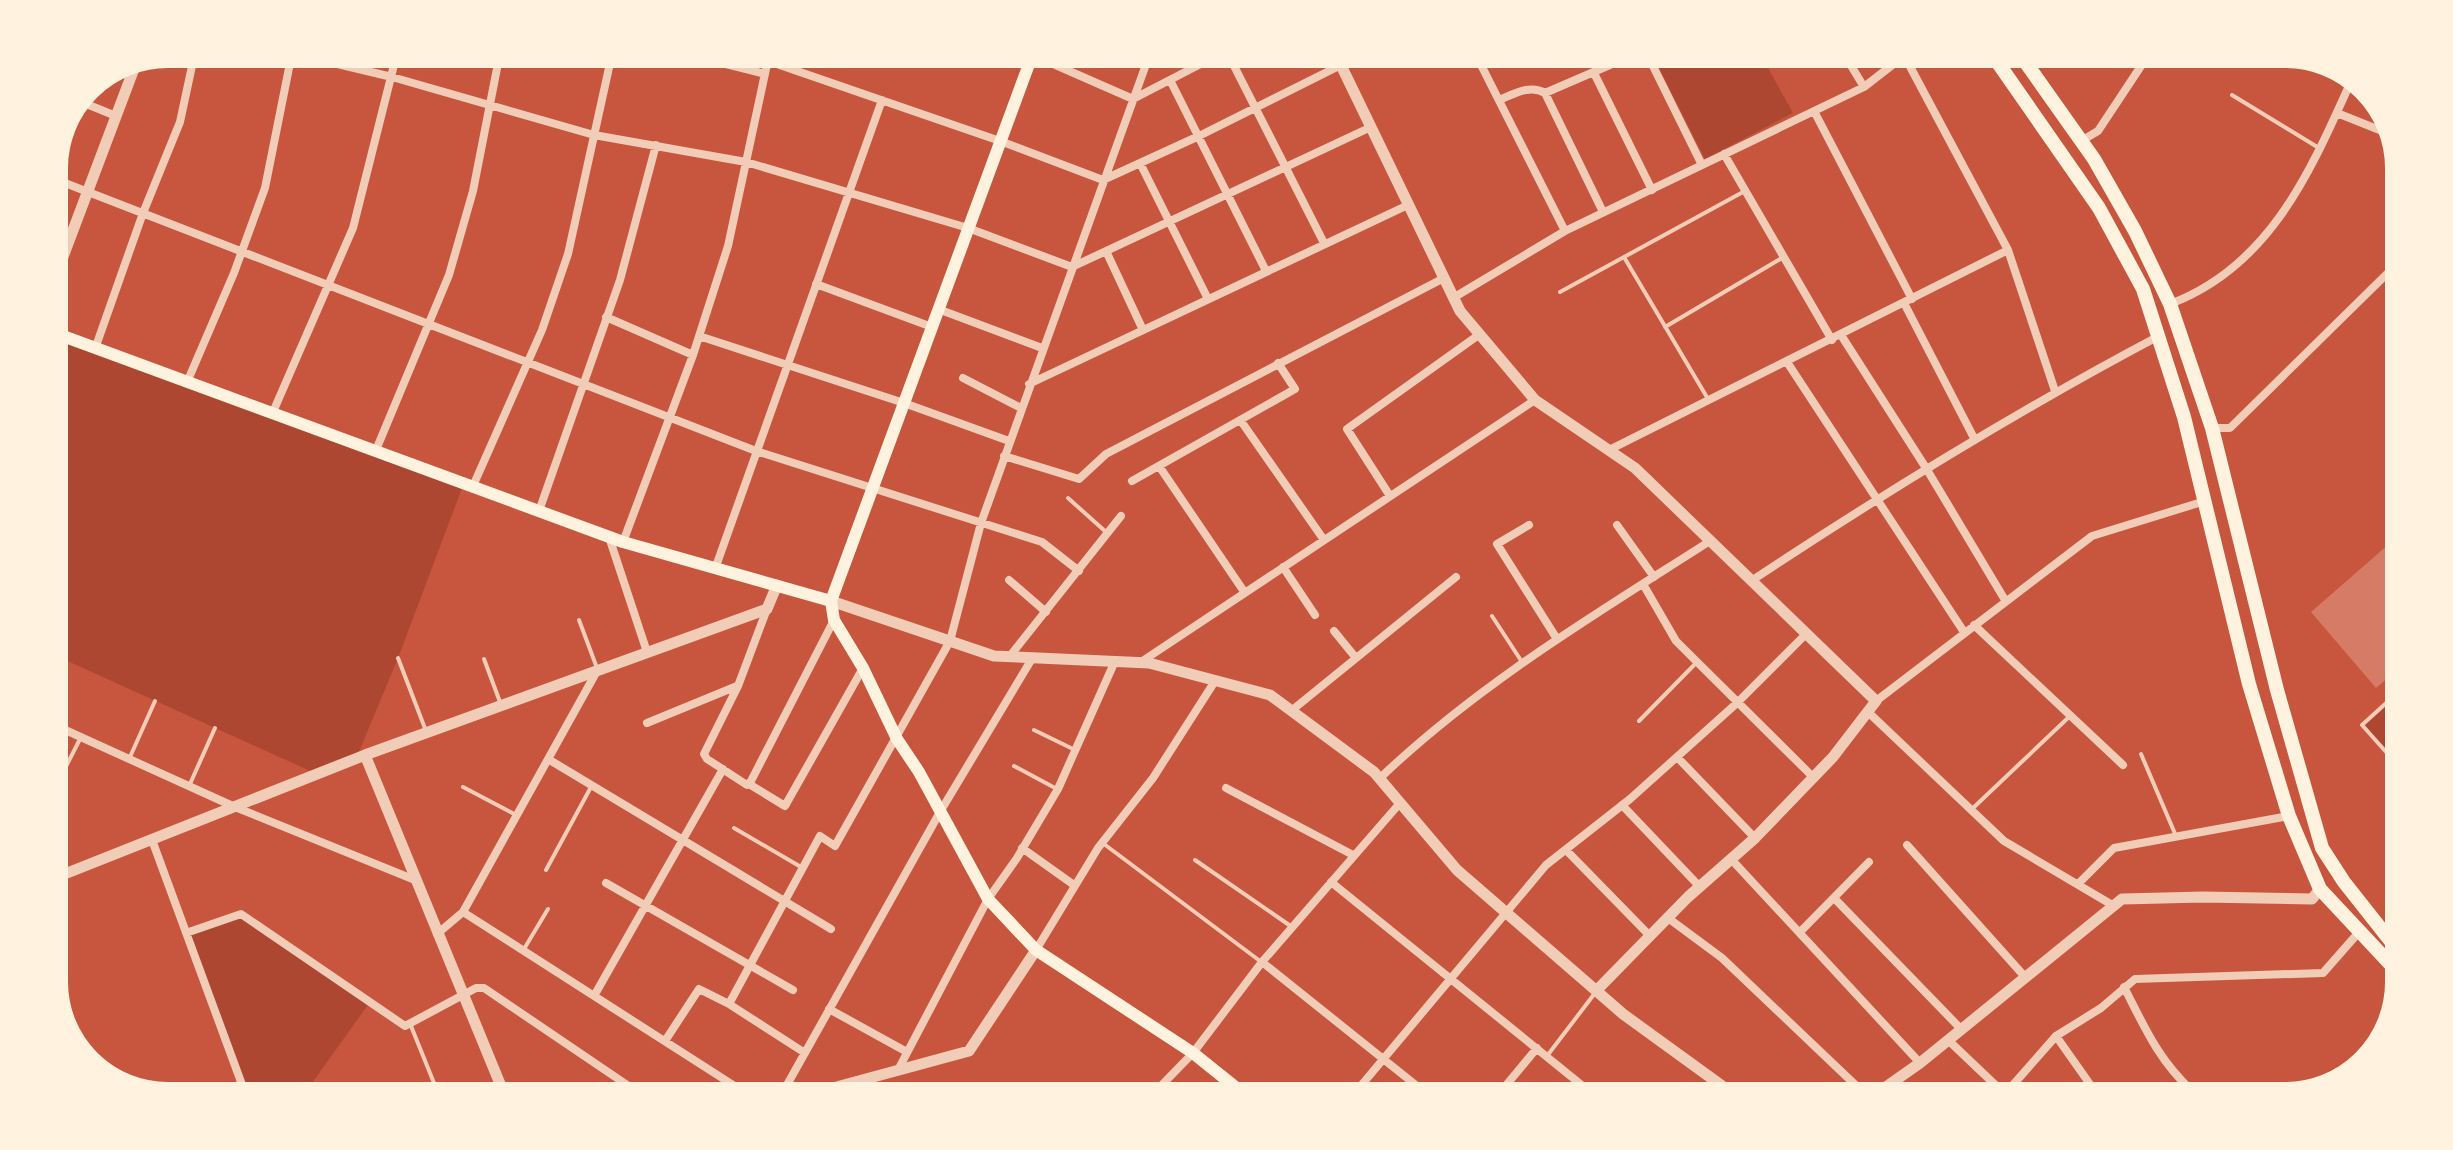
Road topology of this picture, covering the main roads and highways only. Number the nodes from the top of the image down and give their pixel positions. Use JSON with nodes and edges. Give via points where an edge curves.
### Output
{"nodes":[{"id":1,"x":1030,"y":66,"type":"edge"},
{"id":2,"x":2000,"y":66,"type":"edge"},
{"id":3,"x":2028,"y":66,"type":"edge"},
{"id":4,"x":66,"y":336,"type":"edge"},
{"id":5,"x":831,"y":601,"type":"junction"},
{"id":6,"x":2387,"y":936,"type":"edge"},
{"id":7,"x":2387,"y":961,"type":"edge"},
{"id":8,"x":1232,"y":1084,"type":"edge"}],
"edges":[{"from":1,"to":5,"type":"main road"},
{"from":2,"to":7,"type":"main road","via":[[2099,208],[2143,289],[2289,816],[2320,889]]},
{"from":3,"to":6,"type":"main road","via":[[2135,231],[2170,304],[2212,428],[2322,848]]},
{"from":4,"to":5,"type":"main road","via":[[623,542]]},
{"from":5,"to":8,"type":"main road","via":[[834,620],[988,899],[1036,950]]}]}
